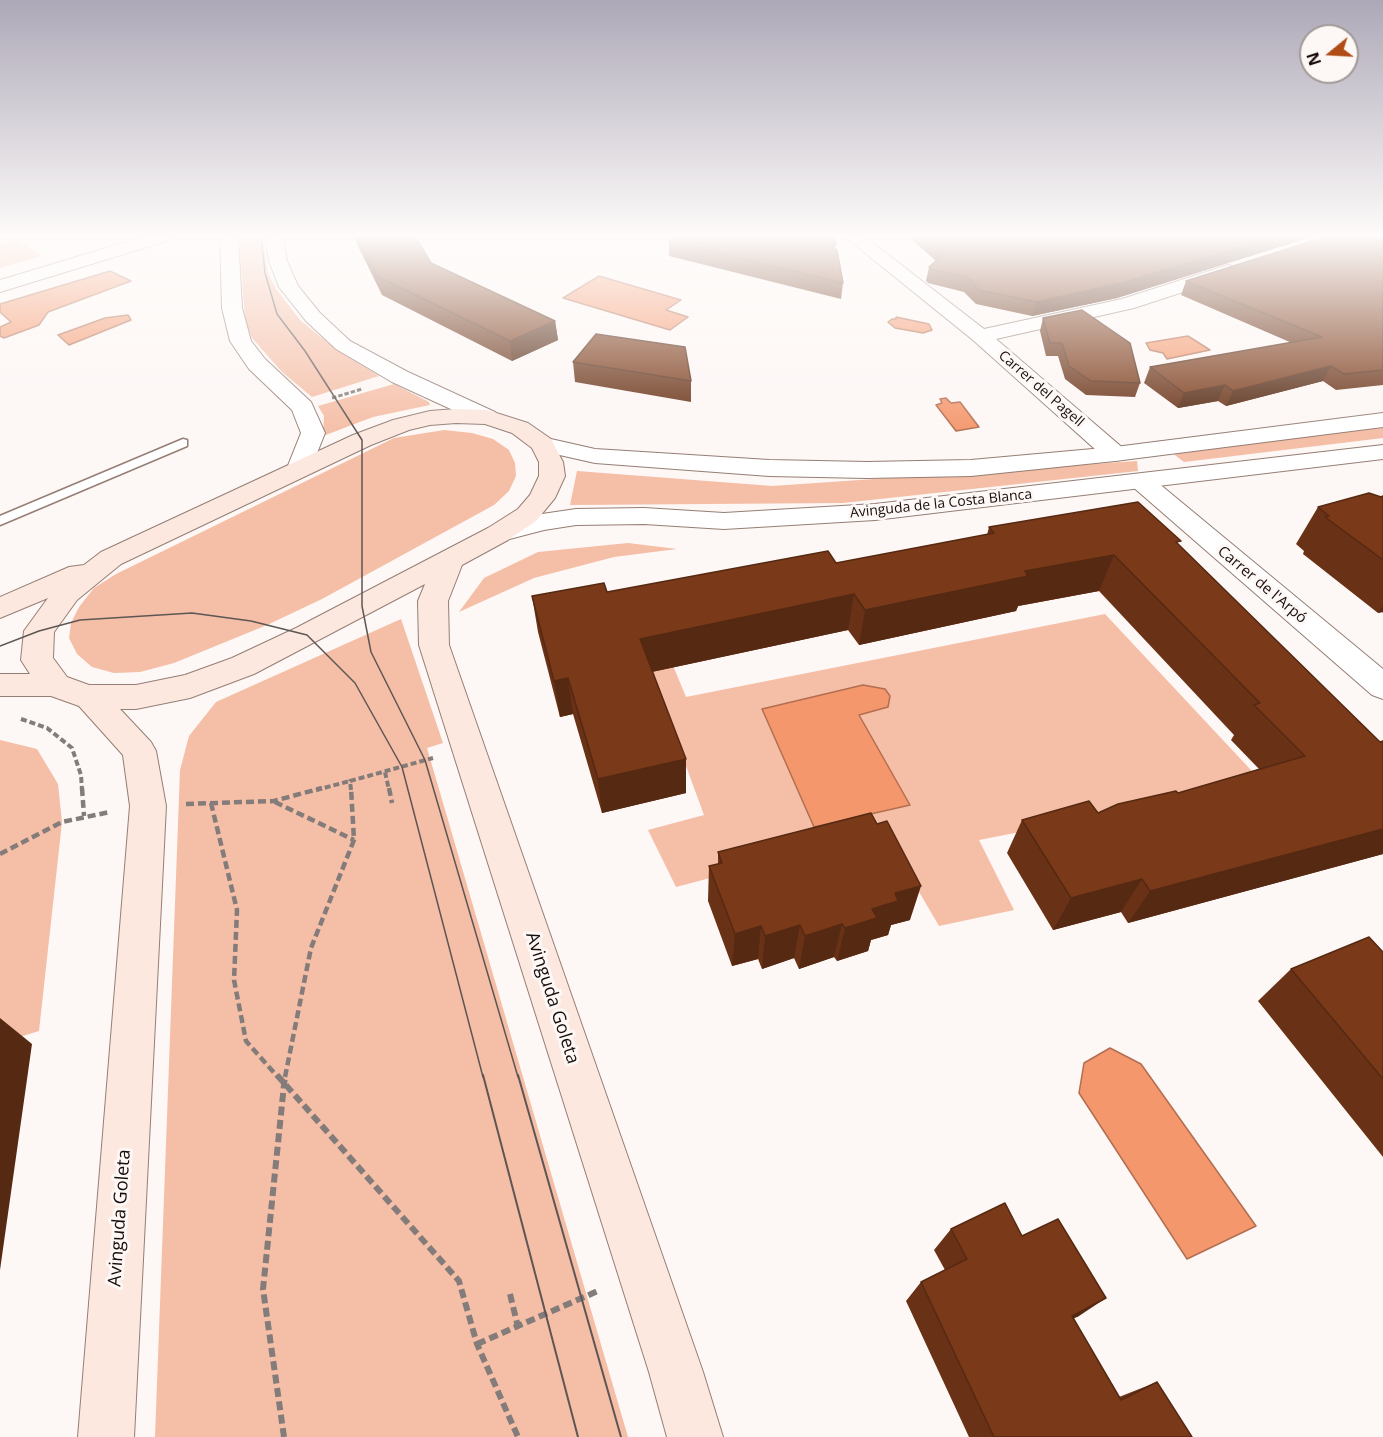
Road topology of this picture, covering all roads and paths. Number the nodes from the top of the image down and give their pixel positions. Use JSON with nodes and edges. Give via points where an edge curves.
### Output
{"nodes":[{"id":1,"x":232,"y":303,"type":"edge"},
{"id":2,"x":302,"y":303,"type":"edge"},
{"id":3,"x":938,"y":303,"type":"edge"},
{"id":4,"x":1130,"y":303,"type":"edge"},
{"id":5,"x":980,"y":336,"type":"junction"},
{"id":6,"x":487,"y":417,"type":"junction"},
{"id":7,"x":1383,"y":420,"type":"edge"},
{"id":8,"x":183,"y":443,"type":"dead end"},
{"id":9,"x":542,"y":444,"type":"junction"},
{"id":10,"x":1383,"y":452,"type":"edge"},
{"id":11,"x":1116,"y":454,"type":"junction"},
{"id":12,"x":300,"y":468,"type":"junction"},
{"id":13,"x":1142,"y":482,"type":"junction"},
{"id":14,"x":0,"y":521,"type":"edge"},
{"id":15,"x":498,"y":534,"type":"junction"},
{"id":16,"x":111,"y":558,"type":"junction"},
{"id":17,"x":450,"y":559,"type":"junction"},
{"id":18,"x":0,"y":609,"type":"edge"},
{"id":19,"x":0,"y":685,"type":"edge"},
{"id":20,"x":1383,"y":687,"type":"edge"},
{"id":21,"x":73,"y":691,"type":"junction"},
{"id":22,"x":16,"y":717,"type":"dead end"},
{"id":23,"x":441,"y":755,"type":"dead end"},
{"id":24,"x":385,"y":772,"type":"junction"},
{"id":25,"x":350,"y":781,"type":"junction"},
{"id":26,"x":274,"y":801,"type":"junction"},
{"id":27,"x":211,"y":803,"type":"junction"},
{"id":28,"x":392,"y":803,"type":"dead end"},
{"id":29,"x":148,"y":806,"type":"junction"},
{"id":30,"x":354,"y":840,"type":"junction"},
{"id":31,"x":0,"y":854,"type":"edge"},
{"id":32,"x":284,"y":1081,"type":"junction"},
{"id":33,"x":605,"y":1288,"type":"dead end"},
{"id":34,"x":510,"y":1294,"type":"dead end"},
{"id":35,"x":518,"y":1327,"type":"junction"},
{"id":36,"x":477,"y":1344,"type":"junction"},
{"id":37,"x":106,"y":1437,"type":"edge"},
{"id":38,"x":284,"y":1437,"type":"edge"},
{"id":39,"x":518,"y":1437,"type":"edge"},
{"id":40,"x":695,"y":1437,"type":"edge"}],
"edges":[{"from":1,"to":12,"type":"street","via":[[241,341],[257,364],[303,407],[313,433]]},
{"from":2,"to":6,"type":"street","via":[[343,345],[400,377]]},
{"from":3,"to":5,"type":"street","name":"Carrer del Pagell"},
{"from":4,"to":5,"type":"street"},
{"from":5,"to":11,"type":"street","name":"Carrer del Pagell"},
{"from":6,"to":9,"type":"main road","via":[[520,428]]},
{"from":6,"to":12,"type":"main road","via":[[430,418],[401,425]]},
{"from":7,"to":11,"type":"street"},
{"from":8,"to":14,"type":"lane"},
{"from":9,"to":11,"type":"street","via":[[595,456],[639,460],[856,470],[971,468]]},
{"from":9,"to":15,"type":"main road","via":[[552,476],[542,498],[527,515]]},
{"from":10,"to":13,"type":"street","name":"Avinguda de la Costa Blanca"},
{"from":12,"to":16,"type":"main road"},
{"from":13,"to":15,"type":"street","name":"Avinguda de la Costa Blanca","via":[[790,518],[576,517]]},
{"from":13,"to":20,"type":"street","name":"Carrer de l'Arpó"},
{"from":15,"to":17,"type":"main road"},
{"from":16,"to":18,"type":"main road"},
{"from":16,"to":21,"type":"main road","name":"Avinguda Goleta","via":[[67,593],[39,631],[37,660]]},
{"from":17,"to":21,"type":"main road","via":[[307,635],[190,686],[136,698]]},
{"from":17,"to":40,"type":"main road","name":"Avinguda Goleta","via":[[433,601],[434,645]]},
{"from":19,"to":21,"type":"main road"},
{"from":21,"to":29,"type":"main road","name":"Avinguda Goleta","via":[[139,751]]},
{"from":22,"to":31,"type":"path","via":[[47,728],[72,748],[81,776],[84,816],[62,822]]},
{"from":23,"to":24,"type":"path"},
{"from":24,"to":25,"type":"path"},
{"from":24,"to":28,"type":"path"},
{"from":25,"to":26,"type":"path"},
{"from":25,"to":30,"type":"path"},
{"from":26,"to":27,"type":"path"},
{"from":26,"to":30,"type":"path"},
{"from":27,"to":29,"type":"path"},
{"from":27,"to":32,"type":"path","via":[[237,910],[234,980],[246,1041]]},
{"from":29,"to":37,"type":"main road","name":"Avinguda Goleta"},
{"from":30,"to":32,"type":"path","via":[[311,948]]},
{"from":32,"to":36,"type":"path","via":[[459,1281]]},
{"from":32,"to":38,"type":"path","via":[[263,1289]]},
{"from":33,"to":35,"type":"path"},
{"from":34,"to":35,"type":"path"},
{"from":35,"to":36,"type":"path"},
{"from":36,"to":39,"type":"path"}]}
